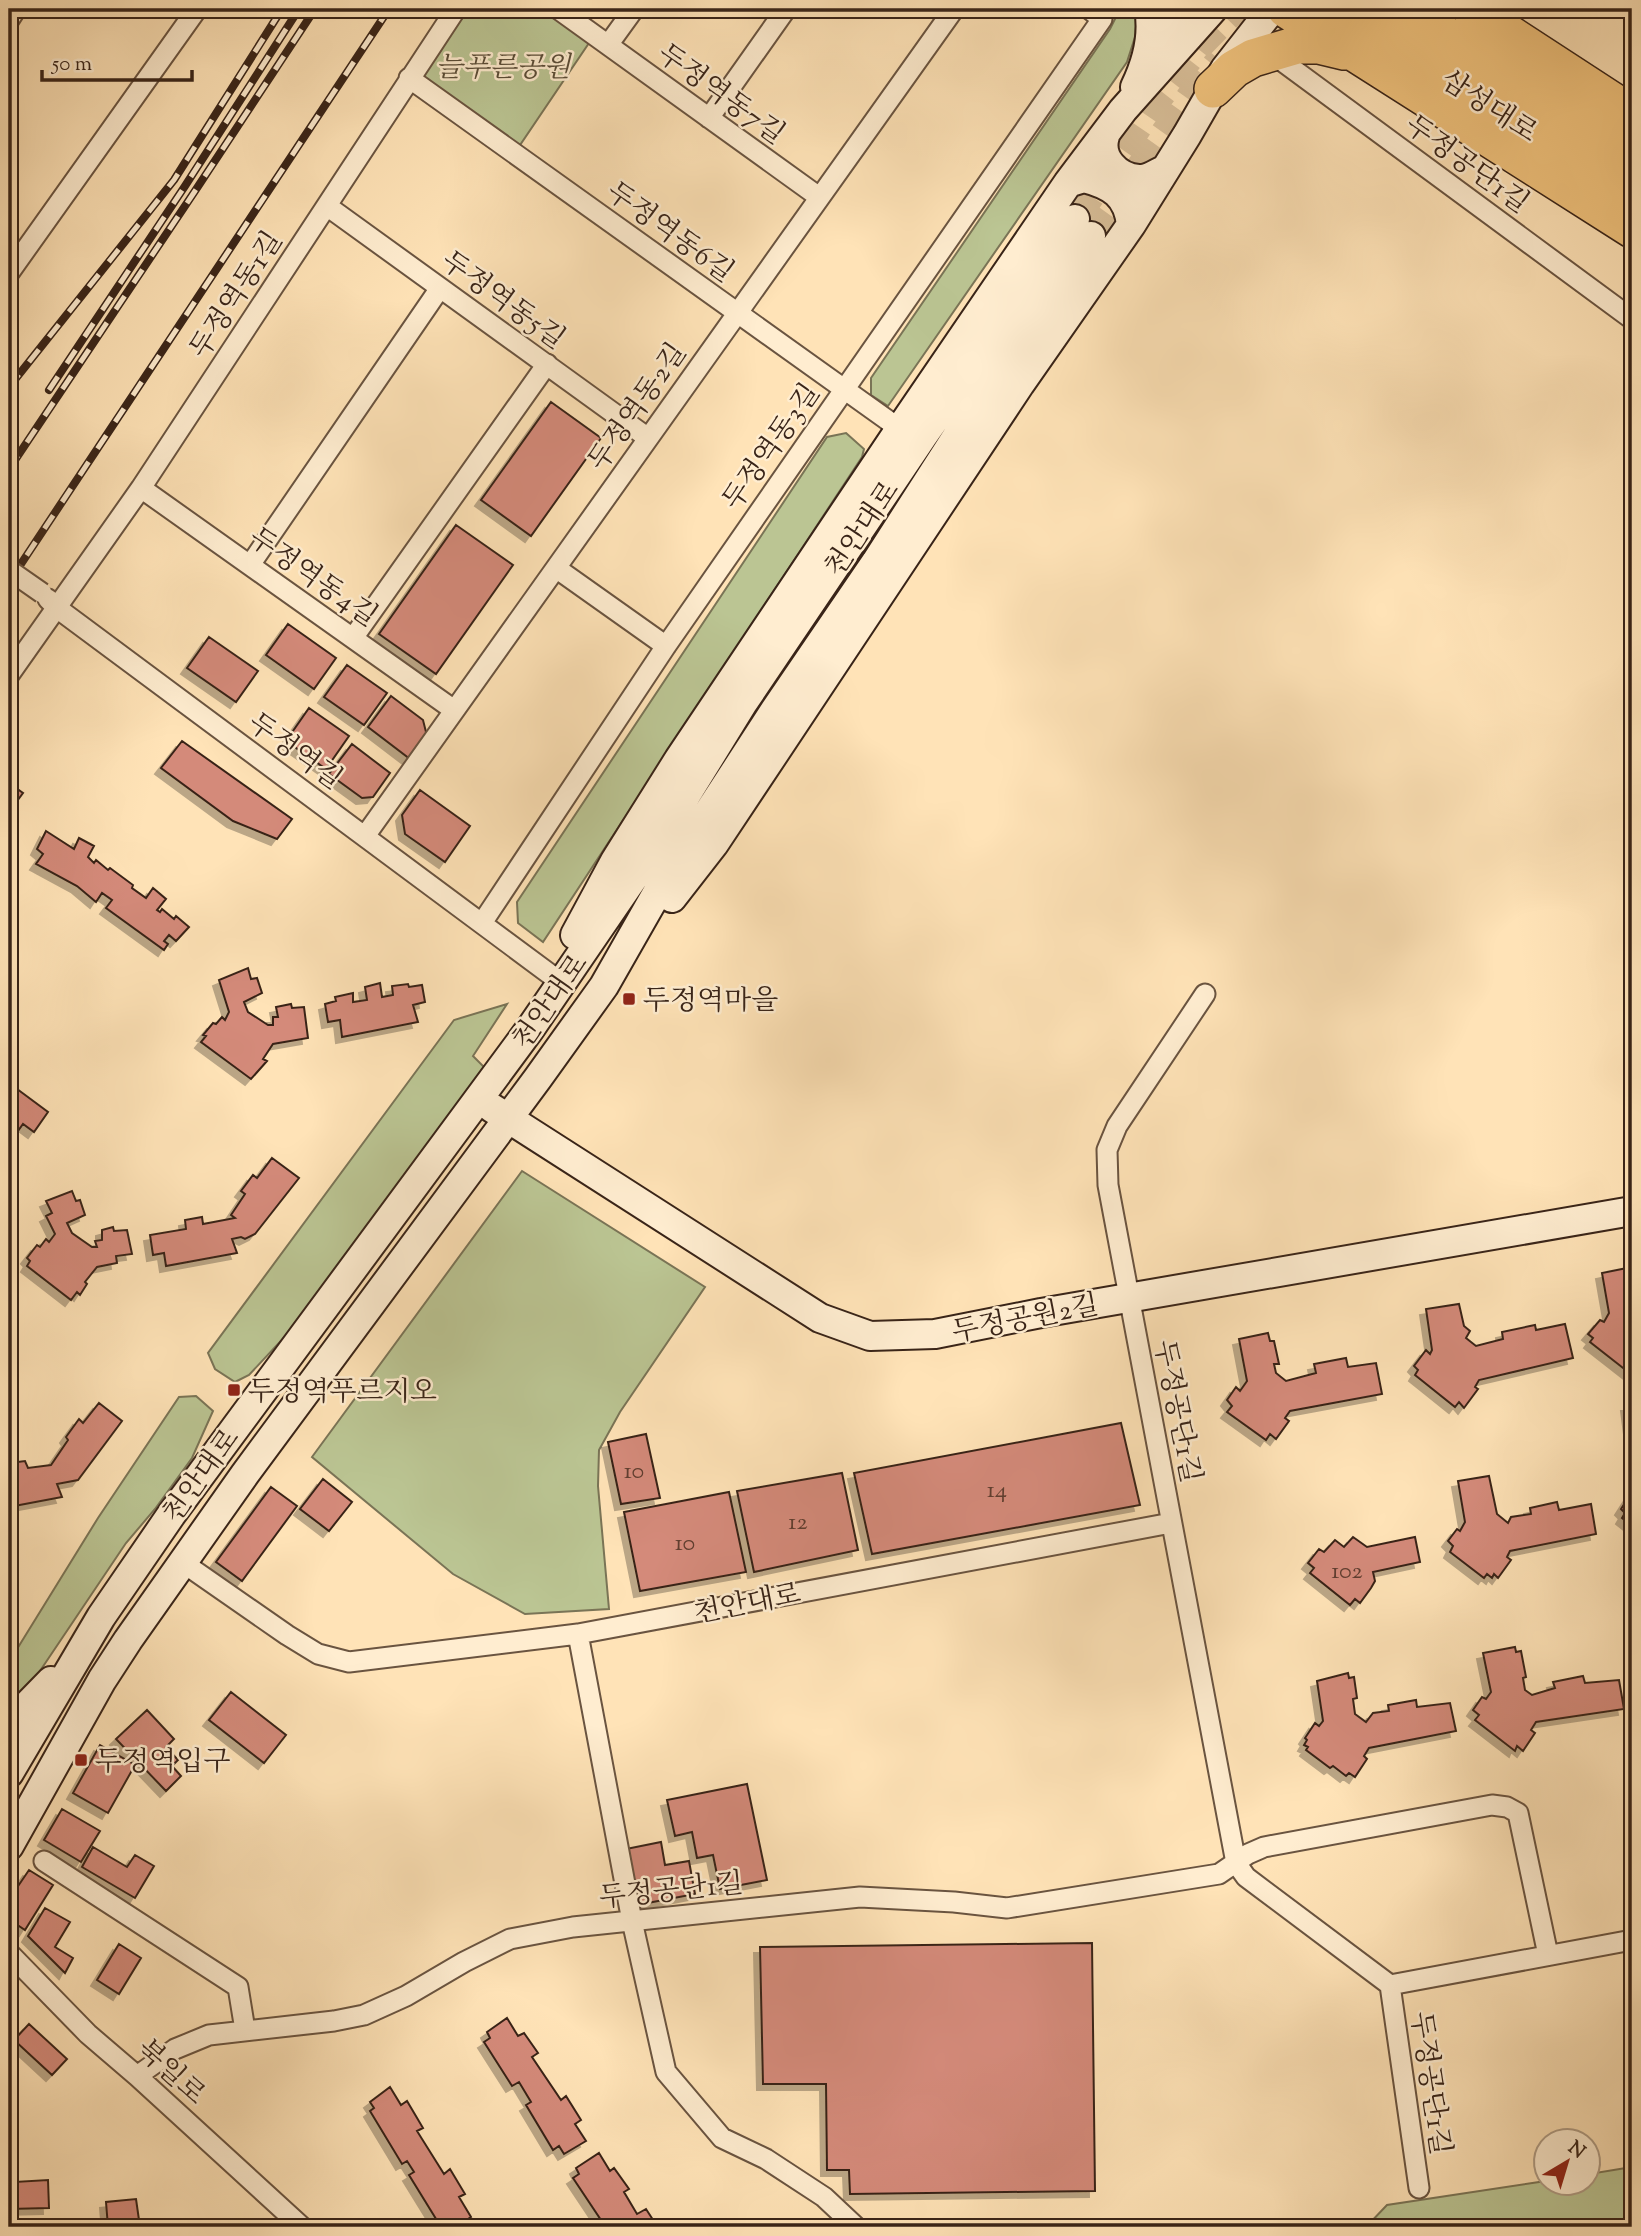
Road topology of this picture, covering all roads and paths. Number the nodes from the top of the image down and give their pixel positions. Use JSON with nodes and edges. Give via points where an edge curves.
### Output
{"nodes":[{"id":1,"x":16,"y":9,"type":"edge"},
{"id":2,"x":456,"y":9,"type":"edge"},
{"id":3,"x":558,"y":9,"type":"edge"},
{"id":4,"x":634,"y":9,"type":"edge"},
{"id":5,"x":786,"y":9,"type":"edge"},
{"id":6,"x":954,"y":9,"type":"edge"},
{"id":7,"x":1089,"y":9,"type":"edge"},
{"id":8,"x":1149,"y":9,"type":"edge"},
{"id":9,"x":1178,"y":9,"type":"edge"},
{"id":10,"x":1213,"y":9,"type":"edge"},
{"id":11,"x":1272,"y":9,"type":"edge"},
{"id":12,"x":1286,"y":9,"type":"edge"},
{"id":13,"x":1405,"y":9,"type":"edge"},
{"id":14,"x":1471,"y":9,"type":"edge"},
{"id":15,"x":1510,"y":9,"type":"edge"},
{"id":16,"x":193,"y":10,"type":"edge"},
{"id":17,"x":1345,"y":11,"type":"edge"},
{"id":18,"x":9,"y":20,"type":"edge"},
{"id":19,"x":608,"y":45,"type":"junction"},
{"id":20,"x":1176,"y":48,"type":"junction"},
{"id":21,"x":1271,"y":53,"type":"junction"},
{"id":22,"x":1358,"y":55,"type":"junction"},
{"id":23,"x":1560,"y":67,"type":"junction"},
{"id":24,"x":409,"y":78,"type":"junction"},
{"id":25,"x":1213,"y":89,"type":"junction"},
{"id":26,"x":1123,"y":110,"type":"junction"},
{"id":27,"x":1632,"y":114,"type":"edge"},
{"id":28,"x":709,"y":118,"type":"junction"},
{"id":29,"x":1105,"y":136,"type":"junction"},
{"id":30,"x":1632,"y":155,"type":"edge"},
{"id":31,"x":1166,"y":169,"type":"junction"},
{"id":32,"x":1068,"y":183,"type":"junction"},
{"id":33,"x":819,"y":197,"type":"junction"},
{"id":34,"x":1632,"y":197,"type":"edge"},
{"id":35,"x":327,"y":206,"type":"junction"},
{"id":36,"x":1131,"y":225,"type":"junction"},
{"id":37,"x":1632,"y":229,"type":"edge"},
{"id":38,"x":9,"y":272,"type":"edge"},
{"id":39,"x":440,"y":288,"type":"junction"},
{"id":40,"x":737,"y":313,"type":"junction"},
{"id":41,"x":1632,"y":319,"type":"edge"},
{"id":42,"x":547,"y":365,"type":"junction"},
{"id":43,"x":844,"y":389,"type":"junction"},
{"id":44,"x":900,"y":429,"type":"junction"},
{"id":45,"x":648,"y":438,"type":"junction"},
{"id":46,"x":141,"y":488,"type":"junction"},
{"id":47,"x":250,"y":565,"type":"junction"},
{"id":48,"x":556,"y":568,"type":"junction"},
{"id":49,"x":9,"y":570,"type":"edge"},
{"id":50,"x":57,"y":608,"type":"junction"},
{"id":51,"x":354,"y":638,"type":"junction"},
{"id":52,"x":666,"y":646,"type":"junction"},
{"id":53,"x":9,"y":675,"type":"edge"},
{"id":54,"x":454,"y":710,"type":"junction"},
{"id":55,"x":365,"y":836,"type":"junction"},
{"id":56,"x":482,"y":923,"type":"junction"},
{"id":57,"x":551,"y":975,"type":"junction"},
{"id":58,"x":604,"y":986,"type":"junction"},
{"id":59,"x":1205,"y":994,"type":"dead end"},
{"id":60,"x":530,"y":1029,"type":"junction"},
{"id":61,"x":478,"y":1098,"type":"junction"},
{"id":62,"x":509,"y":1118,"type":"junction"},
{"id":63,"x":1632,"y":1210,"type":"edge"},
{"id":64,"x":1129,"y":1298,"type":"junction"},
{"id":65,"x":1171,"y":1523,"type":"junction"},
{"id":66,"x":182,"y":1562,"type":"junction"},
{"id":67,"x":578,"y":1633,"type":"junction"},
{"id":68,"x":83,"y":1648,"type":"junction"},
{"id":69,"x":9,"y":1724,"type":"edge"},
{"id":70,"x":9,"y":1773,"type":"edge"},
{"id":71,"x":9,"y":1846,"type":"edge"},
{"id":72,"x":44,"y":1861,"type":"dead end"},
{"id":73,"x":1236,"y":1863,"type":"junction"},
{"id":74,"x":632,"y":1921,"type":"junction"},
{"id":75,"x":1632,"y":1940,"type":"edge"},
{"id":76,"x":9,"y":1953,"type":"edge"},
{"id":77,"x":1548,"y":1955,"type":"junction"},
{"id":78,"x":1390,"y":1985,"type":"junction"},
{"id":79,"x":245,"y":2030,"type":"junction"},
{"id":80,"x":137,"y":2076,"type":"junction"},
{"id":81,"x":1419,"y":2189,"type":"dead end"},
{"id":82,"x":302,"y":2227,"type":"edge"},
{"id":83,"x":856,"y":2227,"type":"edge"}],
"edges":[{"from":1,"to":18,"type":"street"},
{"from":2,"to":24,"type":"street","name":"두정역동1길"},
{"from":3,"to":19,"type":"street","name":"두정역동7길"},
{"from":4,"to":19,"type":"street"},
{"from":5,"to":28,"type":"street"},
{"from":6,"to":33,"type":"street","name":"두정역동2길"},
{"from":7,"to":43,"type":"street","name":"두정역동3길","via":[[1101,19]]},
{"from":8,"to":26,"type":"main road","via":[[1150,44],[1142,73]]},
{"from":9,"to":20,"type":"main road"},
{"from":10,"to":20,"type":"main road"},
{"from":11,"to":25,"type":"main road"},
{"from":12,"to":22,"type":"highway"},
{"from":13,"to":30,"type":"highway","name":"삼성대로"},
{"from":14,"to":23,"type":"highway"},
{"from":15,"to":23,"type":"highway"},
{"from":16,"to":38,"type":"street"},
{"from":17,"to":34,"type":"highway","name":"삼성대로"},
{"from":19,"to":28,"type":"street","name":"두정역동7길"},
{"from":20,"to":26,"type":"main road"},
{"from":21,"to":22,"type":"highway","via":[[1297,45],[1319,45]]},
{"from":21,"to":25,"type":"highway","via":[[1234,69]]},
{"from":21,"to":41,"type":"street","name":"두정공단1길"},
{"from":22,"to":37,"type":"highway"},
{"from":23,"to":27,"type":"highway"},
{"from":24,"to":35,"type":"street","name":"두정역동1길"},
{"from":24,"to":40,"type":"street","name":"두정역동6길"},
{"from":25,"to":31,"type":"main road"},
{"from":26,"to":29,"type":"main road"},
{"from":28,"to":33,"type":"street","name":"두정역동7길"},
{"from":29,"to":31,"type":"main road","via":[[1104,154],[1123,174],[1138,179]]},
{"from":29,"to":32,"type":"main road"},
{"from":31,"to":36,"type":"main road"},
{"from":32,"to":36,"type":"main road","via":[[1083,178],[1108,187],[1128,206]]},
{"from":32,"to":44,"type":"main road"},
{"from":33,"to":40,"type":"street","name":"두정역동2길"},
{"from":35,"to":39,"type":"street","name":"두정역동5길"},
{"from":35,"to":46,"type":"street","name":"두정역동1길"},
{"from":36,"to":58,"type":"main road","via":[[714,844]]},
{"from":39,"to":42,"type":"street","name":"두정역동5길"},
{"from":39,"to":47,"type":"street"},
{"from":40,"to":43,"type":"street","name":"두정역동6길"},
{"from":40,"to":45,"type":"street","name":"두정역동2길"},
{"from":42,"to":45,"type":"street","name":"두정역동5길"},
{"from":42,"to":51,"type":"street"},
{"from":43,"to":44,"type":"street","name":"두정역동6길"},
{"from":43,"to":52,"type":"street","name":"두정역동3길"},
{"from":44,"to":57,"type":"main road","via":[[679,759]]},
{"from":45,"to":48,"type":"street","name":"두정역동2길"},
{"from":46,"to":47,"type":"street","name":"두정역동4길"},
{"from":46,"to":50,"type":"street","name":"두정역동1길"},
{"from":47,"to":51,"type":"street","name":"두정역동4길"},
{"from":48,"to":52,"type":"street"},
{"from":48,"to":54,"type":"street","name":"두정역동2길"},
{"from":49,"to":50,"type":"street","name":"두정역길","bridge":true},
{"from":50,"to":53,"type":"street","name":"두정역동1길"},
{"from":50,"to":55,"type":"street","name":"두정역길"},
{"from":51,"to":54,"type":"street","name":"두정역동4길"},
{"from":52,"to":56,"type":"street","name":"두정역동3길"},
{"from":54,"to":55,"type":"street","name":"두정역동2길"},
{"from":55,"to":56,"type":"street","name":"두정역길"},
{"from":56,"to":57,"type":"street","name":"두정역길"},
{"from":57,"to":60,"type":"main road"},
{"from":58,"to":60,"type":"main road","name":"천안대로","via":[[665,879],[997,374],[1083,227],[923,436]]},
{"from":58,"to":62,"type":"main road","name":"천안대로"},
{"from":59,"to":64,"type":"street","name":"두정공단1길","via":[[1118,1126],[1108,1150],[1108,1185]]},
{"from":60,"to":61,"type":"main road","name":"천안대로"},
{"from":61,"to":62,"type":"main road","name":"두정공원2길"},
{"from":61,"to":68,"type":"main road","name":"천안대로","via":[[171,1515]]},
{"from":62,"to":64,"type":"main road","name":"두정공원2길","via":[[820,1318],[870,1336],[934,1334]]},
{"from":62,"to":66,"type":"main road","name":"천안대로"},
{"from":63,"to":64,"type":"main road","name":"두정공원2길"},
{"from":64,"to":65,"type":"street","name":"두정공단1길"},
{"from":65,"to":67,"type":"street","name":"천안대로"},
{"from":65,"to":73,"type":"street","name":"두정공단1길"},
{"from":66,"to":67,"type":"street","name":"천안대로","via":[[287,1636],[318,1654],[349,1662]]},
{"from":66,"to":71,"type":"main road","name":"천안대로","via":[[102,1680]]},
{"from":67,"to":74,"type":"street"},
{"from":68,"to":69,"type":"main road"},
{"from":68,"to":70,"type":"main road","name":"천안대로"},
{"from":72,"to":79,"type":"street","via":[[238,1987]]},
{"from":73,"to":74,"type":"street","name":"두정공단1길","via":[[1219,1874],[1007,1908],[860,1897]]},
{"from":73,"to":77,"type":"street","name":"두정공단1길","via":[[1264,1847],[1492,1805],[1507,1807],[1518,1813]]},
{"from":73,"to":78,"type":"street","name":"두정공단1길","via":[[1246,1877]]},
{"from":74,"to":79,"type":"street","name":"두정공단1길","via":[[510,1939],[364,2015]]},
{"from":74,"to":83,"type":"street","via":[[666,2072],[722,2137],[824,2197]]},
{"from":75,"to":77,"type":"street","name":"두정공단1길"},
{"from":76,"to":80,"type":"street","name":"북일로","via":[[88,2034]]},
{"from":77,"to":78,"type":"street","name":"두정공단1길"},
{"from":78,"to":81,"type":"street","name":"두정공단1길"},
{"from":79,"to":80,"type":"street","name":"두정공단1길","via":[[198,2039]]},
{"from":80,"to":82,"type":"street","name":"북일로"}]}
